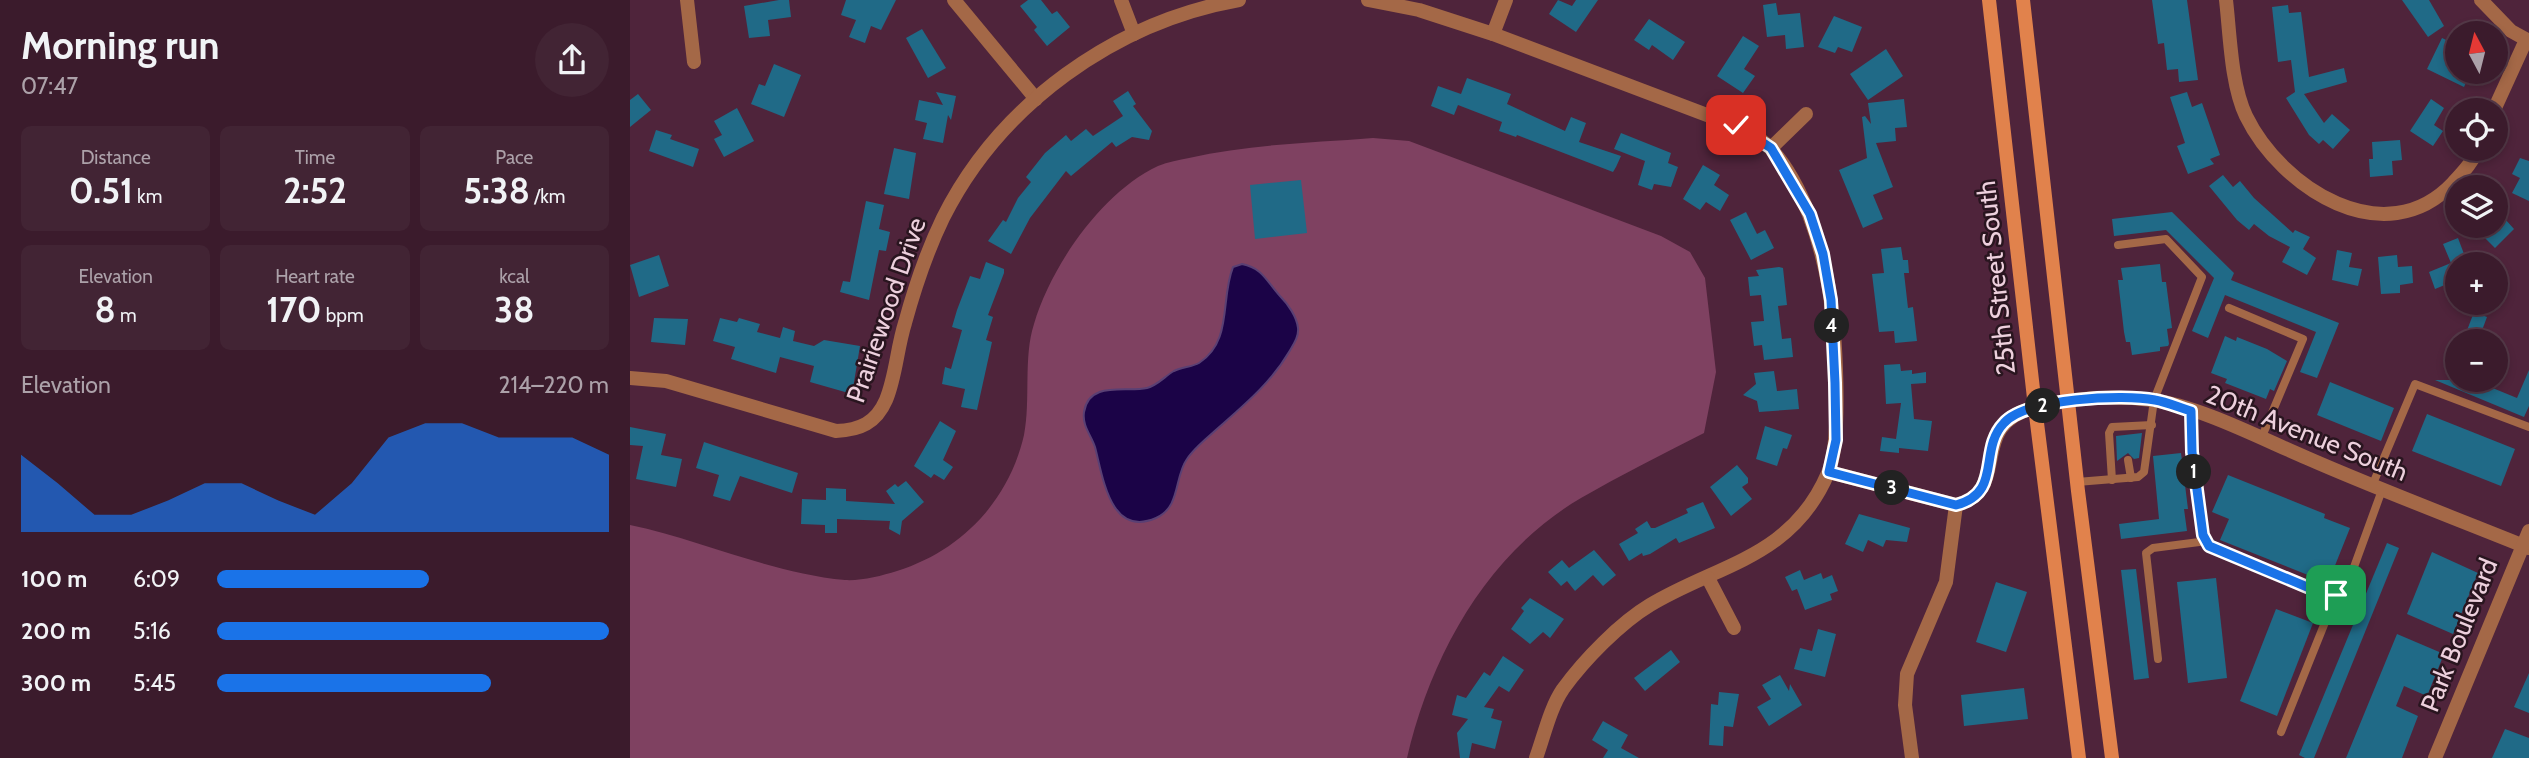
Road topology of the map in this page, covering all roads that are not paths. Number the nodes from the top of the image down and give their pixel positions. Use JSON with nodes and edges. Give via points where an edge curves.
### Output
{"nodes":[{"id":1,"x":687,"y":0,"type":"edge"},
{"id":2,"x":954,"y":0,"type":"edge"},
{"id":3,"x":1121,"y":0,"type":"edge"},
{"id":4,"x":1239,"y":0,"type":"edge"},
{"id":5,"x":1368,"y":0,"type":"edge"},
{"id":6,"x":1506,"y":0,"type":"edge"},
{"id":7,"x":1989,"y":0,"type":"edge"},
{"id":8,"x":2024,"y":0,"type":"edge"},
{"id":9,"x":2226,"y":0,"type":"edge"},
{"id":10,"x":2481,"y":0,"type":"edge"},
{"id":11,"x":1134,"y":34,"type":"junction"},
{"id":12,"x":1493,"y":34,"type":"junction"},
{"id":13,"x":2527,"y":41,"type":"edge"},
{"id":14,"x":694,"y":62,"type":"dead end"},
{"id":15,"x":2500,"y":98,"type":"edge"},
{"id":16,"x":1036,"y":99,"type":"junction"},
{"id":17,"x":1806,"y":114,"type":"dead end"},
{"id":18,"x":1771,"y":148,"type":"junction"},
{"id":19,"x":2472,"y":161,"type":"edge"},
{"id":20,"x":2118,"y":245,"type":"dead end"},
{"id":21,"x":2229,"y":308,"type":"dead end"},
{"id":22,"x":630,"y":378,"type":"edge"},
{"id":23,"x":2154,"y":400,"type":"junction"},
{"id":24,"x":2068,"y":401,"type":"junction"},
{"id":25,"x":2035,"y":407,"type":"junction"},
{"id":26,"x":2191,"y":411,"type":"junction"},
{"id":27,"x":2152,"y":425,"type":"junction"},
{"id":28,"x":2529,"y":427,"type":"edge"},
{"id":29,"x":2261,"y":439,"type":"junction"},
{"id":30,"x":2128,"y":460,"type":"dead end"},
{"id":31,"x":1829,"y":472,"type":"junction"},
{"id":32,"x":2131,"y":478,"type":"junction"},
{"id":33,"x":2112,"y":480,"type":"junction"},
{"id":34,"x":2077,"y":482,"type":"junction"},
{"id":35,"x":2377,"y":488,"type":"junction"},
{"id":36,"x":1956,"y":505,"type":"junction"},
{"id":37,"x":2529,"y":531,"type":"edge"},
{"id":38,"x":2207,"y":541,"type":"junction"},
{"id":39,"x":2526,"y":547,"type":"edge"},
{"id":40,"x":1708,"y":578,"type":"junction"},
{"id":41,"x":2336,"y":595,"type":"junction"},
{"id":42,"x":1734,"y":628,"type":"dead end"},
{"id":43,"x":2158,"y":659,"type":"dead end"},
{"id":44,"x":2281,"y":732,"type":"dead end"},
{"id":45,"x":1536,"y":758,"type":"edge"},
{"id":46,"x":1912,"y":758,"type":"edge"},
{"id":47,"x":2079,"y":758,"type":"edge"},
{"id":48,"x":2112,"y":758,"type":"edge"},
{"id":49,"x":2435,"y":758,"type":"edge"}],
"edges":[{"from":1,"to":14,"type":"street"},
{"from":2,"to":16,"type":"street"},
{"from":3,"to":11,"type":"street"},
{"from":4,"to":11,"type":"street","name":"Prairiewood Drive","via":[[1185,12]]},
{"from":5,"to":12,"type":"street","via":[[1419,10]]},
{"from":6,"to":12,"type":"street"},
{"from":7,"to":25,"type":"main road","name":"25th Street South"},
{"from":8,"to":24,"type":"main road"},
{"from":9,"to":19,"type":"street","via":[[2244,114],[2294,179],[2328,200],[2380,215],[2411,211],[2441,195]]},
{"from":10,"to":13,"type":"street"},
{"from":11,"to":16,"type":"street","name":"Prairiewood Drive","via":[[1087,58]]},
{"from":12,"to":18,"type":"street","via":[[1736,125]]},
{"from":13,"to":15,"type":"street"},
{"from":16,"to":22,"type":"street","name":"Prairiewood Drive","via":[[978,162],[943,219],[905,323],[887,399],[873,422],[836,431],[666,381]]},
{"from":17,"to":18,"type":"street"},
{"from":18,"to":31,"type":"street","via":[[1810,214],[1823,254],[1831,300],[1835,383],[1836,440]]},
{"from":20,"to":23,"type":"lane","via":[[2166,239],[2202,277]]},
{"from":21,"to":29,"type":"lane","via":[[2303,339]]},
{"from":23,"to":24,"type":"street","name":"20th Avenue South"},
{"from":23,"to":26,"type":"street","name":"20th Avenue South"},
{"from":23,"to":27,"type":"lane"},
{"from":24,"to":25,"type":"street","name":"20th Avenue South"},
{"from":24,"to":34,"type":"main road"},
{"from":25,"to":36,"type":"street","name":"20th Avenue South","via":[[2003,423],[1982,490]]},
{"from":25,"to":47,"type":"main road","name":"25th Street South"},
{"from":26,"to":29,"type":"street","name":"20th Avenue South"},
{"from":26,"to":38,"type":"lane","via":[[2192,452]]},
{"from":27,"to":32,"type":"lane","via":[[2144,472]]},
{"from":27,"to":33,"type":"lane","via":[[2125,430],[2112,426]]},
{"from":28,"to":35,"type":"lane","via":[[2415,384]]},
{"from":29,"to":35,"type":"street","name":"20th Avenue South"},
{"from":30,"to":32,"type":"lane"},
{"from":31,"to":36,"type":"street"},
{"from":31,"to":40,"type":"street","via":[[1806,511],[1776,540],[1751,558]]},
{"from":32,"to":33,"type":"lane"},
{"from":33,"to":34,"type":"lane"},
{"from":34,"to":48,"type":"main road"},
{"from":35,"to":39,"type":"street","name":"20th Avenue South"},
{"from":35,"to":41,"type":"lane","via":[[2346,589]]},
{"from":36,"to":46,"type":"street","via":[[1946,582],[1907,674],[1905,705]]},
{"from":37,"to":39,"type":"street","name":"Park Boulevard"},
{"from":38,"to":41,"type":"lane","via":[[2231,557]]},
{"from":38,"to":43,"type":"lane","via":[[2153,548],[2146,553]]},
{"from":39,"to":49,"type":"street","name":"Park Boulevard"},
{"from":40,"to":42,"type":"street"},
{"from":40,"to":45,"type":"street","via":[[1649,605],[1602,645],[1562,691]]},
{"from":41,"to":44,"type":"lane"}]}
